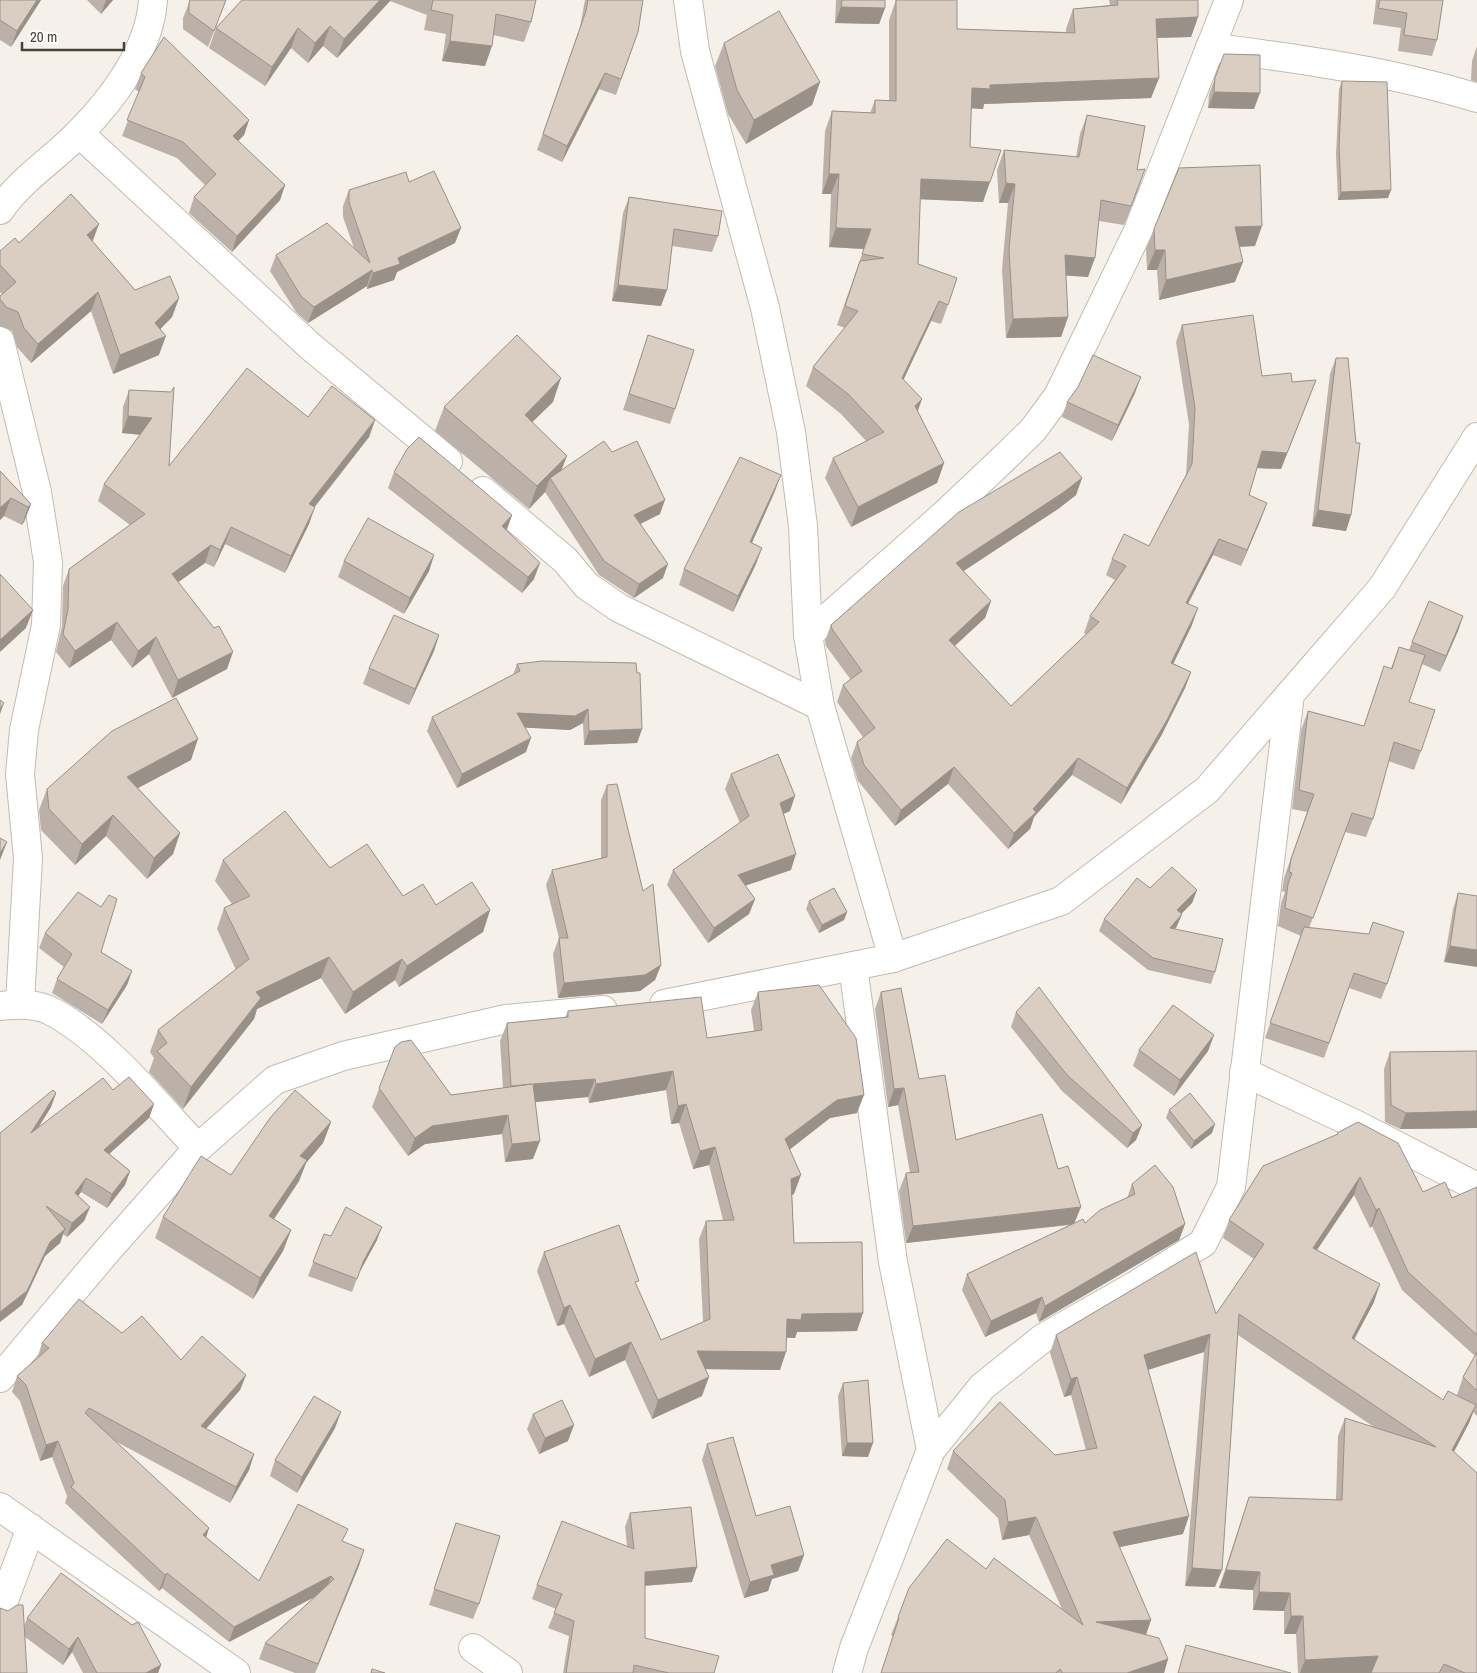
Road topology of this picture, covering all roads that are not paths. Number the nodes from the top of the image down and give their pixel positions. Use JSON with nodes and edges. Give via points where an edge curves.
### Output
{"nodes":[{"id":1,"x":153,"y":0,"type":"edge"},
{"id":2,"x":688,"y":0,"type":"edge"},
{"id":3,"x":1229,"y":0,"type":"edge"},
{"id":4,"x":1210,"y":47,"type":"junction"},
{"id":5,"x":1477,"y":98,"type":"edge"},
{"id":6,"x":80,"y":133,"type":"junction"},
{"id":7,"x":0,"y":210,"type":"edge"},
{"id":8,"x":0,"y":341,"type":"edge"},
{"id":9,"x":1477,"y":436,"type":"edge"},
{"id":10,"x":808,"y":635,"type":"junction"},
{"id":11,"x":1290,"y":694,"type":"junction"},
{"id":12,"x":820,"y":706,"type":"junction"},
{"id":13,"x":893,"y":958,"type":"junction"},
{"id":14,"x":853,"y":966,"type":"junction"},
{"id":15,"x":10,"y":1005,"type":"edge"},
{"id":16,"x":1244,"y":1072,"type":"junction"},
{"id":17,"x":198,"y":1148,"type":"junction"},
{"id":18,"x":1477,"y":1187,"type":"edge"},
{"id":19,"x":0,"y":1378,"type":"edge"},
{"id":20,"x":931,"y":1450,"type":"junction"},
{"id":21,"x":0,"y":1507,"type":"edge"},
{"id":22,"x":30,"y":1528,"type":"junction"},
{"id":23,"x":0,"y":1611,"type":"edge"},
{"id":24,"x":473,"y":1648,"type":"dead end"},
{"id":25,"x":236,"y":1673,"type":"edge"},
{"id":26,"x":508,"y":1673,"type":"edge"},
{"id":27,"x":847,"y":1673,"type":"edge"}],
"edges":[{"from":1,"to":6,"type":"street","via":[[152,16],[130,73]]},
{"from":2,"to":10,"type":"street","via":[[695,50],[765,308],[791,432],[803,526]]},
{"from":3,"to":4,"type":"street"},
{"from":4,"to":5,"type":"street","via":[[1332,64]]},
{"from":4,"to":10,"type":"street","via":[[1138,231],[1058,396],[1033,430],[945,514]]},
{"from":6,"to":7,"type":"street","via":[[13,191]]},
{"from":6,"to":12,"type":"street","via":[[310,346],[565,560],[587,586],[619,608]]},
{"from":8,"to":15,"type":"street","via":[[37,492],[48,562],[46,625],[24,730],[20,774],[28,858]]},
{"from":9,"to":11,"type":"street","via":[[1382,588]]},
{"from":10,"to":12,"type":"street"},
{"from":11,"to":13,"type":"street","via":[[1207,790],[1061,901]]},
{"from":11,"to":16,"type":"street"},
{"from":12,"to":13,"type":"street"},
{"from":13,"to":14,"type":"street"},
{"from":14,"to":17,"type":"street","via":[[678,1003],[506,1019],[343,1056],[275,1080]]},
{"from":14,"to":20,"type":"street","via":[[893,1262]]},
{"from":15,"to":17,"type":"street","via":[[48,1010],[101,1046]]},
{"from":16,"to":18,"type":"street"},
{"from":16,"to":20,"type":"street","via":[[1231,1187],[1202,1243],[1043,1338],[982,1387]]},
{"from":17,"to":19,"type":"street"},
{"from":20,"to":27,"type":"street"},
{"from":21,"to":22,"type":"street"},
{"from":22,"to":23,"type":"street"},
{"from":22,"to":25,"type":"street"},
{"from":24,"to":26,"type":"street"}]}
